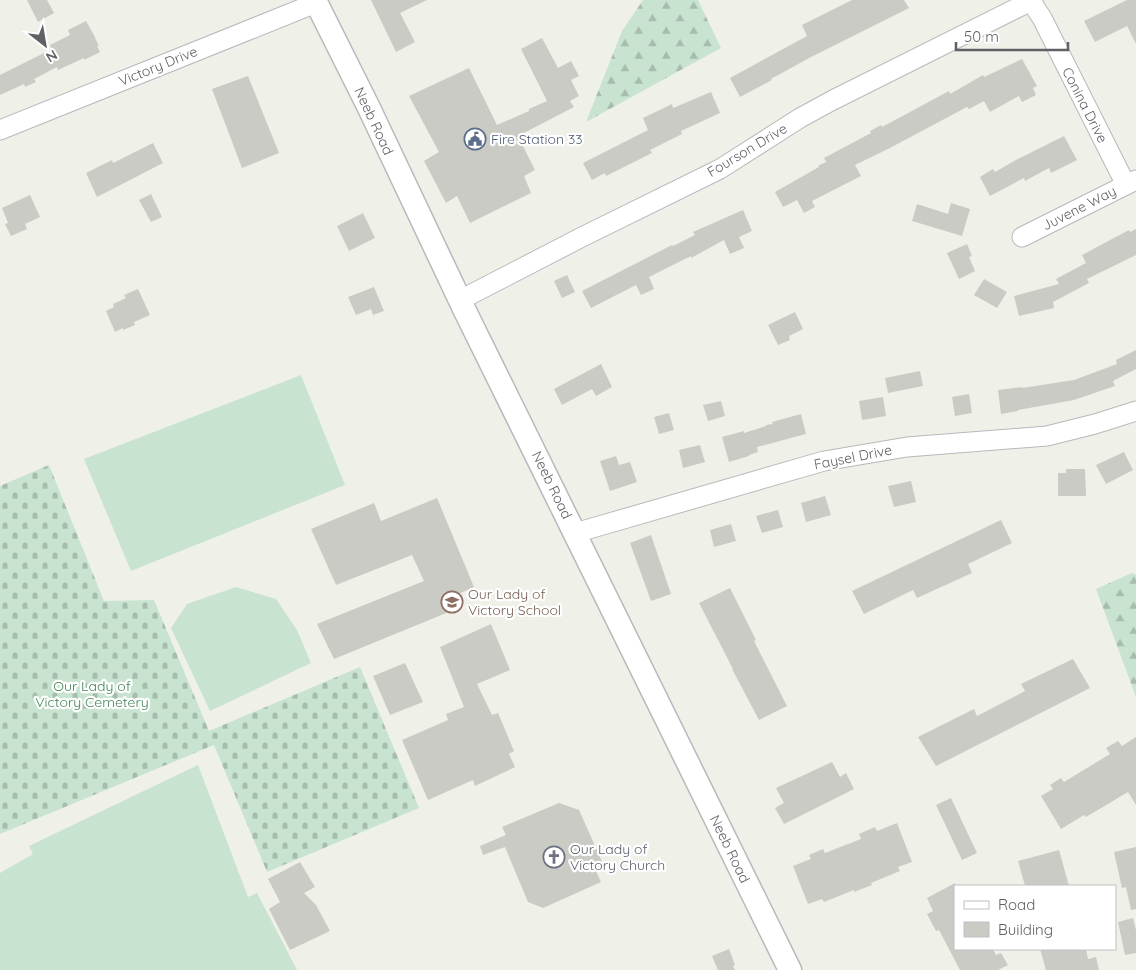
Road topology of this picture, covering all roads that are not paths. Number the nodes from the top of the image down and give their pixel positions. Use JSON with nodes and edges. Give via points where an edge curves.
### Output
{"nodes":[{"id":1,"x":1031,"y":0,"type":"edge"},
{"id":2,"x":316,"y":2,"type":"edge"},
{"id":3,"x":0,"y":130,"type":"edge"},
{"id":4,"x":1131,"y":182,"type":"edge"},
{"id":5,"x":1022,"y":237,"type":"dead end"},
{"id":6,"x":460,"y":300,"type":"junction"},
{"id":7,"x":1136,"y":411,"type":"edge"},
{"id":8,"x":575,"y":533,"type":"junction"},
{"id":9,"x":790,"y":970,"type":"edge"}],
"edges":[{"from":1,"to":4,"type":"street","name":"Conina Drive"},
{"from":1,"to":6,"type":"street","name":"Fourson Drive","via":[[833,100],[720,168]]},
{"from":2,"to":3,"type":"street","name":"Victory Drive"},
{"from":2,"to":6,"type":"street","name":"Neeb Road"},
{"from":4,"to":5,"type":"street","name":"Juvene Way"},
{"from":6,"to":8,"type":"street","name":"Neeb Road"},
{"from":7,"to":8,"type":"street","name":"Faysel Drive","via":[[1047,436],[907,447],[824,461]]},
{"from":8,"to":9,"type":"street","name":"Neeb Road"}]}
